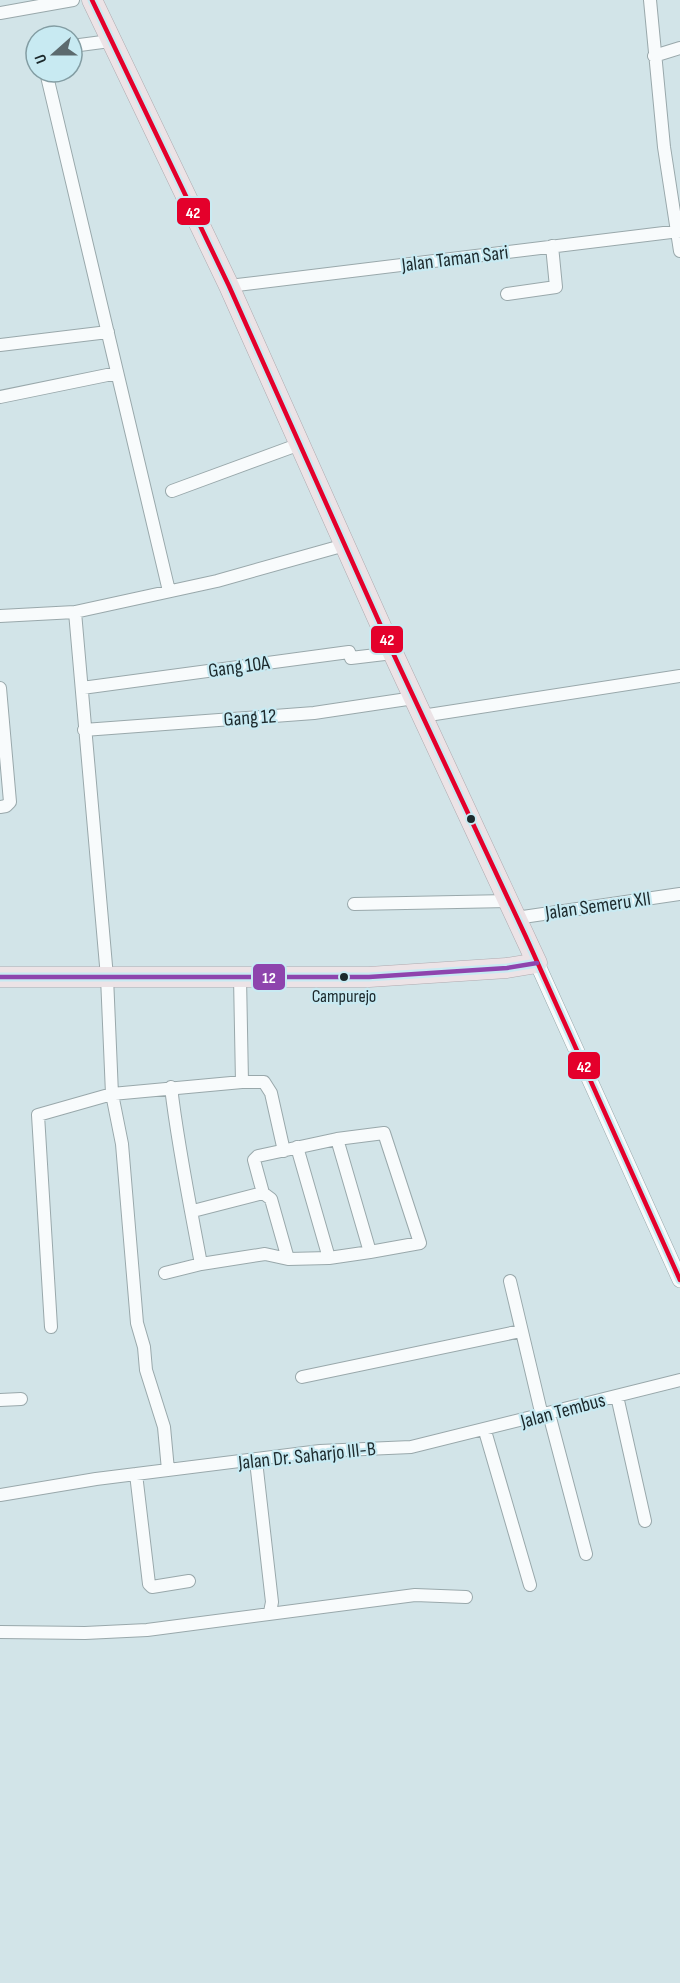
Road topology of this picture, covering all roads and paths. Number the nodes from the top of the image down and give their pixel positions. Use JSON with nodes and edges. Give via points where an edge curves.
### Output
{"nodes":[{"id":1,"x":73,"y":0,"type":"edge"},
{"id":2,"x":92,"y":0,"type":"edge"},
{"id":3,"x":650,"y":0,"type":"edge"},
{"id":4,"x":0,"y":13,"type":"edge"},
{"id":5,"x":110,"y":41,"type":"junction"},
{"id":6,"x":84,"y":44,"type":"edge"},
{"id":7,"x":680,"y":48,"type":"edge"},
{"id":8,"x":654,"y":56,"type":"junction"},
{"id":9,"x":49,"y":84,"type":"edge"},
{"id":10,"x":678,"y":232,"type":"edge"},
{"id":11,"x":552,"y":246,"type":"junction"},
{"id":12,"x":680,"y":251,"type":"edge"},
{"id":13,"x":229,"y":286,"type":"junction"},
{"id":14,"x":507,"y":294,"type":"dead end"},
{"id":15,"x":108,"y":332,"type":"junction"},
{"id":16,"x":0,"y":345,"type":"edge"},
{"id":17,"x":117,"y":372,"type":"junction"},
{"id":18,"x":0,"y":397,"type":"edge"},
{"id":19,"x":300,"y":444,"type":"junction"},
{"id":20,"x":172,"y":491,"type":"dead end"},
{"id":21,"x":345,"y":545,"type":"junction"},
{"id":22,"x":169,"y":591,"type":"junction"},
{"id":23,"x":75,"y":612,"type":"junction"},
{"id":24,"x":0,"y":616,"type":"edge"},
{"id":25,"x":393,"y":653,"type":"junction"},
{"id":26,"x":680,"y":676,"type":"edge"},
{"id":27,"x":0,"y":688,"type":"edge"},
{"id":28,"x":82,"y":688,"type":"junction"},
{"id":29,"x":414,"y":698,"type":"junction"},
{"id":30,"x":422,"y":716,"type":"junction"},
{"id":31,"x":84,"y":730,"type":"junction"},
{"id":32,"x":0,"y":807,"type":"edge"},
{"id":33,"x":680,"y":894,"type":"edge"},
{"id":34,"x":354,"y":904,"type":"dead end"},
{"id":35,"x":513,"y":910,"type":"junction"},
{"id":36,"x":537,"y":963,"type":"junction"},
{"id":37,"x":0,"y":977,"type":"edge"},
{"id":38,"x":107,"y":977,"type":"junction"},
{"id":39,"x":240,"y":977,"type":"junction"},
{"id":40,"x":242,"y":1082,"type":"junction"},
{"id":41,"x":171,"y":1087,"type":"junction"},
{"id":42,"x":112,"y":1094,"type":"junction"},
{"id":43,"x":337,"y":1140,"type":"junction"},
{"id":44,"x":297,"y":1147,"type":"junction"},
{"id":45,"x":284,"y":1151,"type":"junction"},
{"id":46,"x":263,"y":1193,"type":"junction"},
{"id":47,"x":193,"y":1211,"type":"junction"},
{"id":48,"x":370,"y":1252,"type":"junction"},
{"id":49,"x":329,"y":1258,"type":"junction"},
{"id":50,"x":288,"y":1259,"type":"junction"},
{"id":51,"x":201,"y":1264,"type":"junction"},
{"id":52,"x":165,"y":1273,"type":"dead end"},
{"id":53,"x":680,"y":1280,"type":"edge"},
{"id":54,"x":510,"y":1281,"type":"dead end"},
{"id":55,"x":51,"y":1327,"type":"dead end"},
{"id":56,"x":521,"y":1331,"type":"junction"},
{"id":57,"x":302,"y":1377,"type":"dead end"},
{"id":58,"x":680,"y":1380,"type":"edge"},
{"id":59,"x":617,"y":1396,"type":"junction"},
{"id":60,"x":21,"y":1399,"type":"dead end"},
{"id":61,"x":0,"y":1400,"type":"edge"},
{"id":62,"x":546,"y":1415,"type":"junction"},
{"id":63,"x":485,"y":1431,"type":"junction"},
{"id":64,"x":445,"y":1440,"type":"joint"},
{"id":65,"x":256,"y":1461,"type":"junction"},
{"id":66,"x":168,"y":1470,"type":"junction"},
{"id":67,"x":136,"y":1474,"type":"junction"},
{"id":68,"x":0,"y":1495,"type":"edge"},
{"id":69,"x":645,"y":1521,"type":"dead end"},
{"id":70,"x":586,"y":1554,"type":"dead end"},
{"id":71,"x":189,"y":1581,"type":"dead end"},
{"id":72,"x":530,"y":1585,"type":"dead end"},
{"id":73,"x":466,"y":1597,"type":"dead end"},
{"id":74,"x":270,"y":1612,"type":"junction"},
{"id":75,"x":0,"y":1632,"type":"edge"}],
"edges":[{"from":1,"to":4,"type":"street"},
{"from":2,"to":5,"type":"highway"},
{"from":3,"to":8,"type":"street"},
{"from":5,"to":6,"type":"street"},
{"from":5,"to":13,"type":"highway"},
{"from":7,"to":8,"type":"street"},
{"from":8,"to":10,"type":"street"},
{"from":9,"to":15,"type":"street"},
{"from":10,"to":11,"type":"street","name":"Jalan Taman Sari"},
{"from":10,"to":12,"type":"street"},
{"from":11,"to":13,"type":"street","name":"Jalan Taman Sari"},
{"from":11,"to":14,"type":"street","via":[[556,287]]},
{"from":13,"to":19,"type":"highway"},
{"from":15,"to":16,"type":"street"},
{"from":15,"to":17,"type":"street"},
{"from":17,"to":18,"type":"street"},
{"from":17,"to":22,"type":"street"},
{"from":19,"to":20,"type":"street"},
{"from":19,"to":21,"type":"highway"},
{"from":21,"to":22,"type":"street"},
{"from":21,"to":25,"type":"highway"},
{"from":22,"to":23,"type":"street"},
{"from":23,"to":24,"type":"street"},
{"from":23,"to":28,"type":"street"},
{"from":25,"to":28,"type":"street","name":"Gang 10A","via":[[351,658],[349,652]]},
{"from":25,"to":29,"type":"highway"},
{"from":26,"to":30,"type":"street"},
{"from":27,"to":32,"type":"street","via":[[10,802]]},
{"from":28,"to":31,"type":"street"},
{"from":29,"to":30,"type":"highway"},
{"from":29,"to":31,"type":"street","name":"Gang 12","via":[[314,713]]},
{"from":30,"to":35,"type":"highway"},
{"from":31,"to":38,"type":"street"},
{"from":33,"to":35,"type":"street","name":"Jalan Semeru XII"},
{"from":34,"to":35,"type":"street","name":"Jalan Semeru XII"},
{"from":35,"to":36,"type":"highway"},
{"from":36,"to":39,"type":"highway","via":[[369,977]]},
{"from":36,"to":53,"type":"street"},
{"from":37,"to":38,"type":"highway"},
{"from":38,"to":39,"type":"highway"},
{"from":38,"to":42,"type":"street"},
{"from":39,"to":40,"type":"street"},
{"from":40,"to":41,"type":"street"},
{"from":40,"to":45,"type":"street","via":[[264,1082],[271,1093]]},
{"from":41,"to":42,"type":"street"},
{"from":41,"to":47,"type":"street","via":[[179,1157]]},
{"from":42,"to":55,"type":"street","via":[[41,1112],[36,1119]]},
{"from":42,"to":66,"type":"street","via":[[122,1144],[137,1323],[146,1370],[164,1427]]},
{"from":43,"to":44,"type":"street"},
{"from":43,"to":48,"type":"street"},
{"from":43,"to":48,"type":"street","via":[[384,1133],[420,1243]]},
{"from":44,"to":45,"type":"street"},
{"from":44,"to":49,"type":"street"},
{"from":45,"to":46,"type":"street","via":[[254,1160]]},
{"from":46,"to":47,"type":"street"},
{"from":46,"to":50,"type":"street","via":[[271,1200]]},
{"from":47,"to":51,"type":"street"},
{"from":48,"to":49,"type":"street"},
{"from":49,"to":50,"type":"street"},
{"from":50,"to":51,"type":"street","via":[[265,1254]]},
{"from":51,"to":52,"type":"street"},
{"from":54,"to":56,"type":"street"},
{"from":56,"to":57,"type":"street"},
{"from":56,"to":62,"type":"street"},
{"from":58,"to":59,"type":"street","name":"Jalan Tembus"},
{"from":59,"to":62,"type":"street","name":"Jalan Tembus"},
{"from":59,"to":69,"type":"street"},
{"from":60,"to":61,"type":"street"},
{"from":62,"to":63,"type":"street","name":"Jalan Tembus"},
{"from":62,"to":70,"type":"street"},
{"from":63,"to":64,"type":"street","name":"Jalan Tembus"},
{"from":63,"to":72,"type":"street"},
{"from":64,"to":65,"type":"street","name":"Jalan Dr. Saharjo III-B","via":[[411,1447],[320,1451]]},
{"from":65,"to":66,"type":"street","name":"Jalan Dr. Saharjo III-B"},
{"from":65,"to":74,"type":"street"},
{"from":66,"to":67,"type":"street","name":"Jalan Dr. Saharjo III-B"},
{"from":67,"to":68,"type":"street","name":"Jalan Dr. Saharjo III-B"},
{"from":67,"to":71,"type":"street","via":[[149,1584],[154,1587]]},
{"from":73,"to":74,"type":"street","via":[[414,1595]]},
{"from":74,"to":75,"type":"street","via":[[147,1630]]}]}
